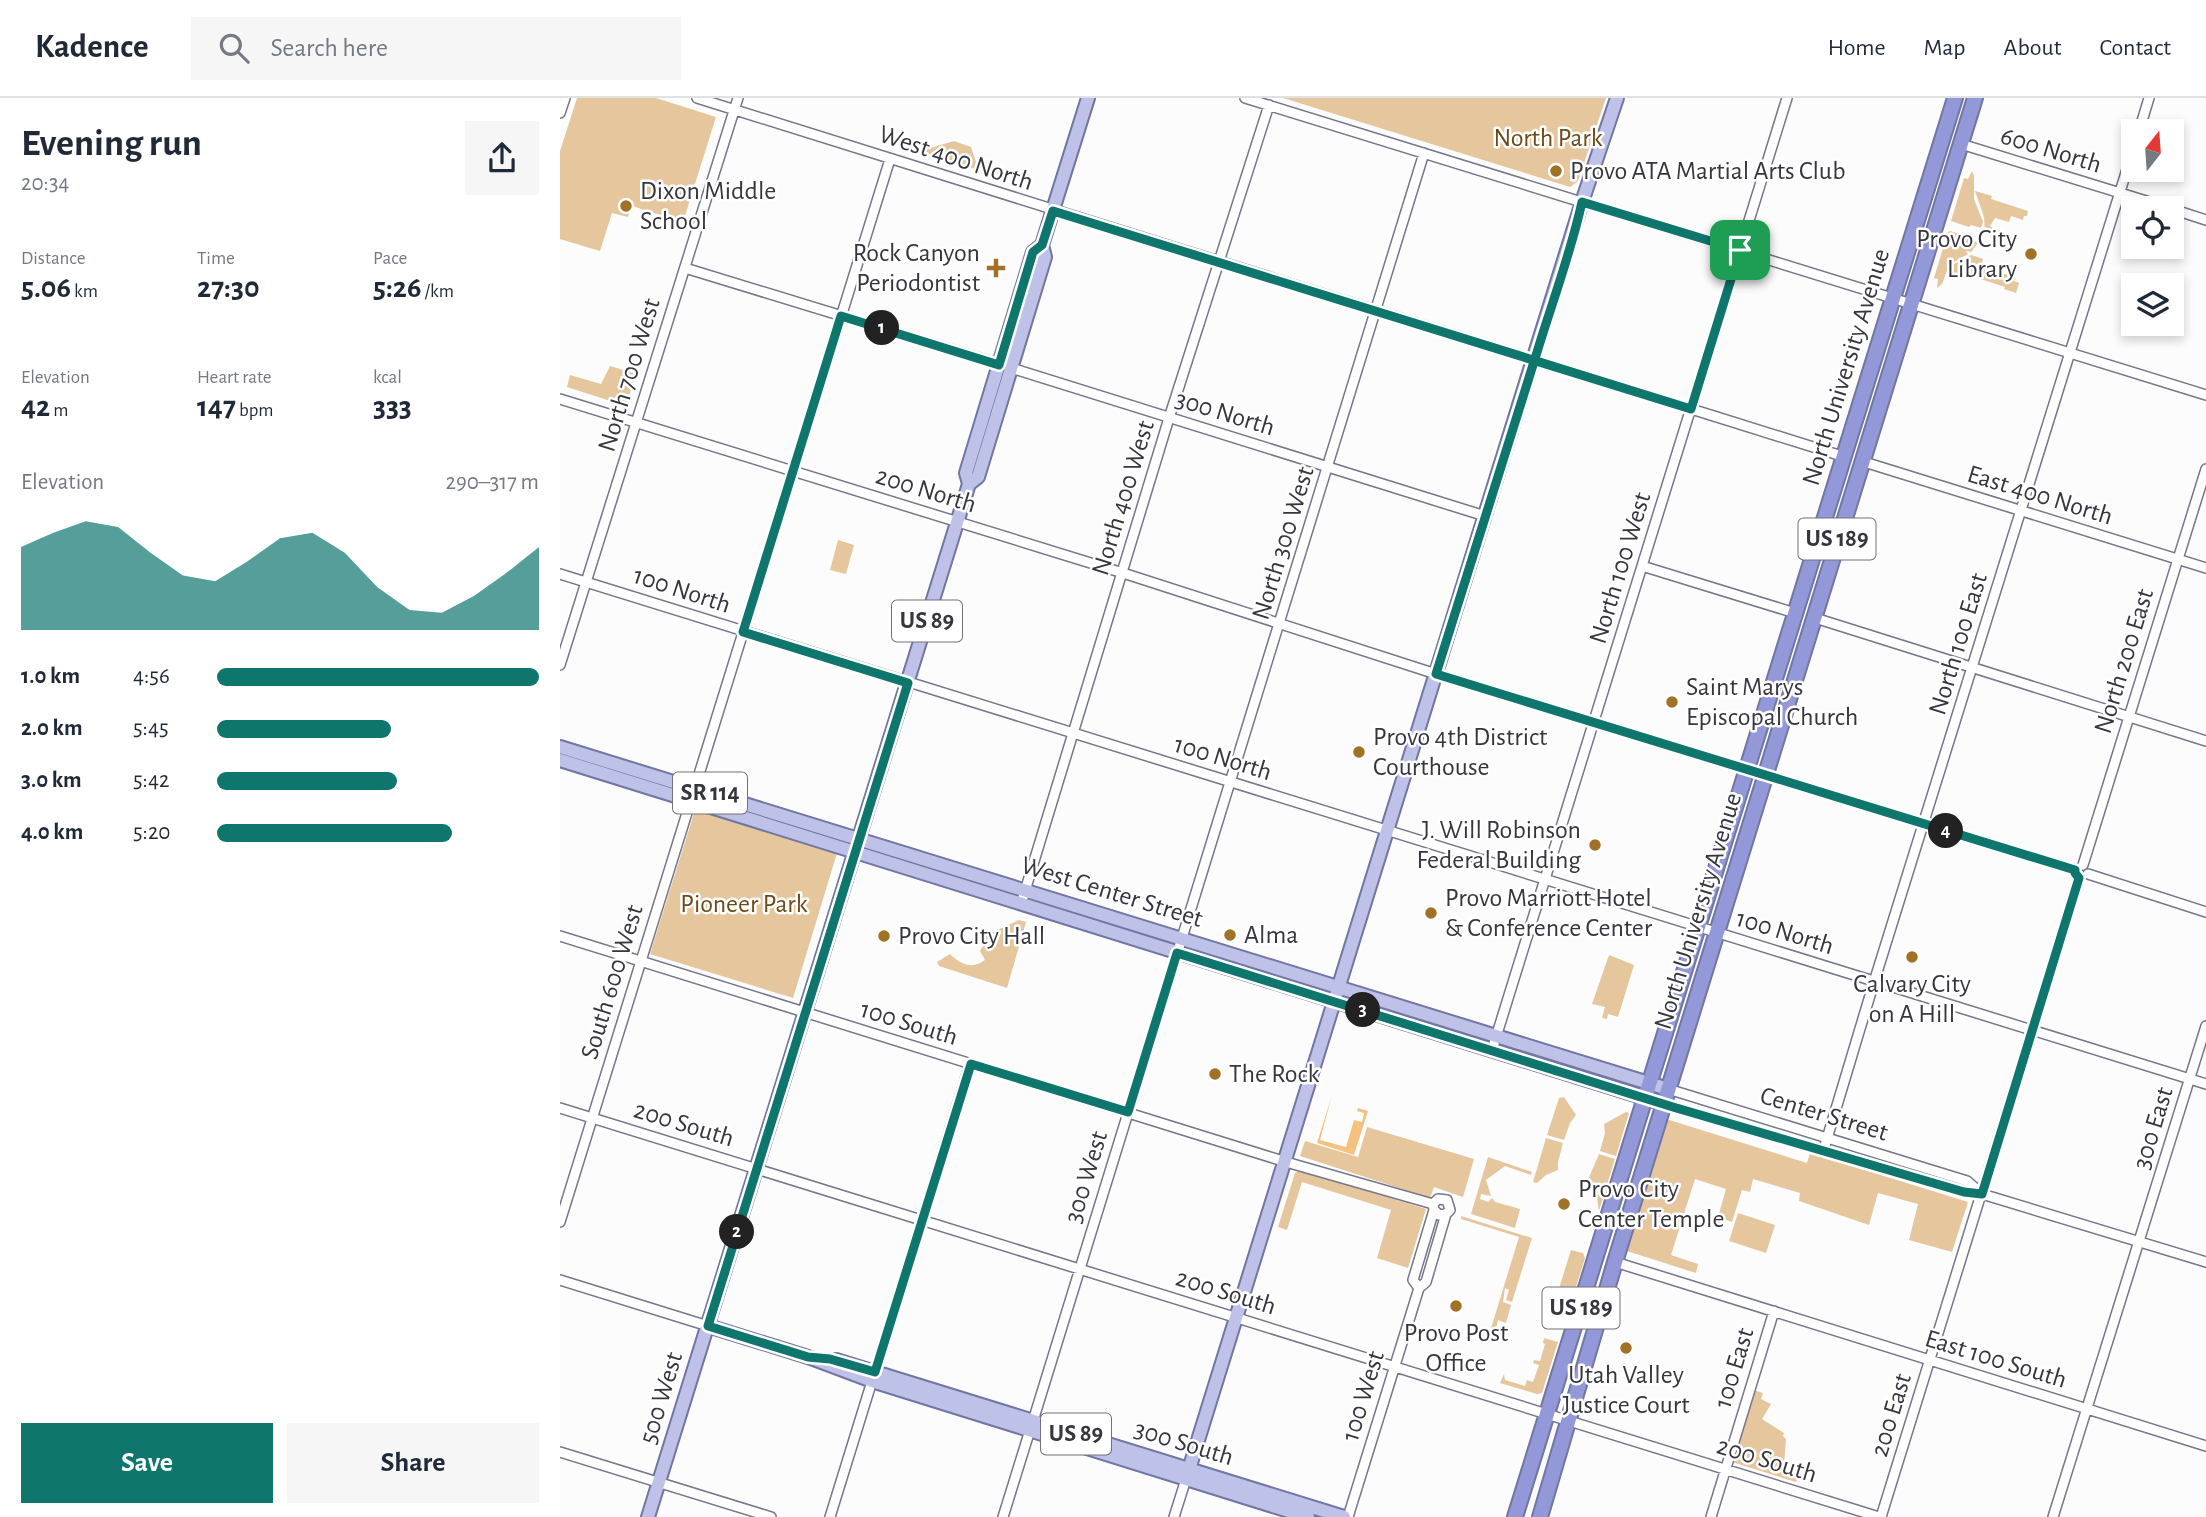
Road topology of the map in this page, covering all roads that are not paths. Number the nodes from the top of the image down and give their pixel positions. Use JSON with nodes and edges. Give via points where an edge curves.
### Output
{"nodes":[{"id":1,"x":565,"y":98,"type":"edge"},
{"id":2,"x":697,"y":98,"type":"edge"},
{"id":3,"x":738,"y":98,"type":"edge"},
{"id":4,"x":1088,"y":98,"type":"edge"},
{"id":5,"x":1245,"y":98,"type":"edge"},
{"id":6,"x":1617,"y":98,"type":"edge"},
{"id":7,"x":1787,"y":98,"type":"edge"},
{"id":8,"x":1955,"y":98,"type":"edge"},
{"id":9,"x":1975,"y":98,"type":"edge"},
{"id":10,"x":2149,"y":98,"type":"edge"},
{"id":11,"x":1269,"y":105,"type":"junction"},
{"id":12,"x":734,"y":110,"type":"junction"},
{"id":13,"x":560,"y":113,"type":"edge"},
{"id":14,"x":2143,"y":119,"type":"edge"},
{"id":15,"x":1961,"y":144,"type":"junction"},
{"id":16,"x":1424,"y":153,"type":"junction"},
{"id":17,"x":890,"y":159,"type":"junction"},
{"id":18,"x":2123,"y":182,"type":"edge"},
{"id":19,"x":2120,"y":193,"type":"junction"},
{"id":20,"x":2129,"y":196,"type":"edge"},
{"id":21,"x":1582,"y":202,"type":"junction"},
{"id":22,"x":1053,"y":211,"type":"junction"},
{"id":23,"x":2184,"y":213,"type":"edge"},
{"id":24,"x":2206,"y":220,"type":"edge"},
{"id":25,"x":1740,"y":250,"type":"junction"},
{"id":26,"x":1220,"y":262,"type":"junction"},
{"id":27,"x":685,"y":268,"type":"junction"},
{"id":28,"x":1891,"y":299,"type":"junction"},
{"id":29,"x":1911,"y":305,"type":"junction"},
{"id":30,"x":1377,"y":311,"type":"junction"},
{"id":31,"x":841,"y":316,"type":"junction"},
{"id":32,"x":2070,"y":354,"type":"junction"},
{"id":33,"x":1534,"y":360,"type":"junction"},
{"id":34,"x":1005,"y":366,"type":"junction"},
{"id":35,"x":2206,"y":395,"type":"edge"},
{"id":36,"x":560,"y":399,"type":"edge"},
{"id":37,"x":1691,"y":409,"type":"junction"},
{"id":38,"x":1169,"y":418,"type":"junction"},
{"id":39,"x":636,"y":422,"type":"junction"},
{"id":40,"x":1845,"y":457,"type":"junction"},
{"id":41,"x":1861,"y":461,"type":"junction"},
{"id":42,"x":1329,"y":466,"type":"junction"},
{"id":43,"x":2206,"y":469,"type":"edge"},
{"id":44,"x":793,"y":471,"type":"junction"},
{"id":45,"x":2022,"y":512,"type":"junction"},
{"id":46,"x":1485,"y":516,"type":"junction"},
{"id":47,"x":957,"y":522,"type":"junction"},
{"id":48,"x":2178,"y":559,"type":"junction"},
{"id":49,"x":1642,"y":566,"type":"junction"},
{"id":50,"x":2206,"y":568,"type":"edge"},
{"id":51,"x":1123,"y":573,"type":"junction"},
{"id":52,"x":560,"y":574,"type":"edge"},
{"id":53,"x":586,"y":582,"type":"junction"},
{"id":54,"x":1795,"y":613,"type":"junction"},
{"id":55,"x":1815,"y":618,"type":"junction"},
{"id":56,"x":1279,"y":623,"type":"junction"},
{"id":57,"x":743,"y":632,"type":"junction"},
{"id":58,"x":560,"y":665,"type":"edge"},
{"id":59,"x":1973,"y":667,"type":"junction"},
{"id":60,"x":1436,"y":674,"type":"junction"},
{"id":61,"x":908,"y":683,"type":"junction"},
{"id":62,"x":2129,"y":716,"type":"junction"},
{"id":63,"x":1594,"y":723,"type":"junction"},
{"id":64,"x":1072,"y":733,"type":"junction"},
{"id":65,"x":2206,"y":741,"type":"edge"},
{"id":66,"x":560,"y":747,"type":"edge"},
{"id":67,"x":560,"y":760,"type":"edge"},
{"id":68,"x":1746,"y":769,"type":"junction"},
{"id":69,"x":1766,"y":775,"type":"junction"},
{"id":70,"x":1231,"y":783,"type":"junction"},
{"id":71,"x":693,"y":794,"type":"junction"},
{"id":72,"x":1924,"y":825,"type":"junction"},
{"id":73,"x":1387,"y":831,"type":"junction"},
{"id":74,"x":860,"y":838,"type":"junction"},
{"id":75,"x":855,"y":852,"type":"junction"},
{"id":76,"x":2081,"y":872,"type":"junction"},
{"id":77,"x":1545,"y":880,"type":"junction"},
{"id":78,"x":1025,"y":889,"type":"junction"},
{"id":79,"x":1021,"y":904,"type":"junction"},
{"id":80,"x":2206,"y":912,"type":"edge"},
{"id":81,"x":1698,"y":927,"type":"junction"},
{"id":82,"x":1717,"y":933,"type":"junction"},
{"id":83,"x":560,"y":936,"type":"edge"},
{"id":84,"x":1179,"y":945,"type":"junction"},
{"id":85,"x":640,"y":960,"type":"junction"},
{"id":86,"x":1874,"y":982,"type":"junction"},
{"id":87,"x":1338,"y":986,"type":"junction"},
{"id":88,"x":1334,"y":1001,"type":"junction"},
{"id":89,"x":806,"y":1013,"type":"junction"},
{"id":90,"x":2206,"y":1026,"type":"edge"},
{"id":91,"x":2032,"y":1031,"type":"junction"},
{"id":92,"x":1496,"y":1036,"type":"junction"},
{"id":93,"x":1492,"y":1050,"type":"junction"},
{"id":94,"x":971,"y":1064,"type":"junction"},
{"id":95,"x":2190,"y":1079,"type":"junction"},
{"id":96,"x":2206,"y":1084,"type":"edge"},
{"id":97,"x":1647,"y":1091,"type":"junction"},
{"id":98,"x":1666,"y":1097,"type":"junction"},
{"id":99,"x":560,"y":1108,"type":"edge"},
{"id":100,"x":1128,"y":1112,"type":"junction"},
{"id":101,"x":592,"y":1118,"type":"junction"},
{"id":102,"x":1828,"y":1138,"type":"junction"},
{"id":103,"x":1823,"y":1152,"type":"junction"},
{"id":104,"x":1286,"y":1162,"type":"junction"},
{"id":105,"x":757,"y":1169,"type":"junction"},
{"id":106,"x":1982,"y":1194,"type":"junction"},
{"id":107,"x":1434,"y":1207,"type":"junction"},
{"id":108,"x":1446,"y":1214,"type":"junction"},
{"id":109,"x":922,"y":1220,"type":"junction"},
{"id":110,"x":560,"y":1222,"type":"edge"},
{"id":111,"x":2139,"y":1241,"type":"junction"},
{"id":112,"x":1615,"y":1262,"type":"junction"},
{"id":113,"x":2206,"y":1262,"type":"edge"},
{"id":114,"x":1080,"y":1269,"type":"junction"},
{"id":115,"x":560,"y":1280,"type":"edge"},
{"id":116,"x":1419,"y":1288,"type":"junction"},
{"id":117,"x":1774,"y":1311,"type":"junction"},
{"id":118,"x":1237,"y":1318,"type":"junction"},
{"id":119,"x":708,"y":1326,"type":"junction"},
{"id":120,"x":1930,"y":1360,"type":"junction"},
{"id":121,"x":1395,"y":1367,"type":"junction"},
{"id":122,"x":874,"y":1377,"type":"junction"},
{"id":123,"x":2087,"y":1409,"type":"junction"},
{"id":124,"x":1546,"y":1413,"type":"junction"},
{"id":125,"x":1569,"y":1421,"type":"junction"},
{"id":126,"x":1031,"y":1426,"type":"junction"},
{"id":127,"x":2206,"y":1446,"type":"edge"},
{"id":128,"x":560,"y":1452,"type":"edge"},
{"id":129,"x":1725,"y":1469,"type":"junction"},
{"id":130,"x":1188,"y":1474,"type":"junction"},
{"id":131,"x":659,"y":1482,"type":"junction"},
{"id":132,"x":648,"y":1517,"type":"edge"},
{"id":133,"x":771,"y":1517,"type":"edge"},
{"id":134,"x":830,"y":1517,"type":"edge"},
{"id":135,"x":1003,"y":1517,"type":"edge"},
{"id":136,"x":1174,"y":1517,"type":"edge"},
{"id":137,"x":1308,"y":1517,"type":"edge"},
{"id":138,"x":1346,"y":1517,"type":"edge"},
{"id":139,"x":1515,"y":1517,"type":"edge"},
{"id":140,"x":1539,"y":1517,"type":"edge"},
{"id":141,"x":1711,"y":1517,"type":"edge"},
{"id":142,"x":1880,"y":1517,"type":"edge"},
{"id":143,"x":2053,"y":1517,"type":"edge"}],
"edges":[{"from":1,"to":13,"type":"street"},
{"from":2,"to":12,"type":"street","name":"West 400 North"},
{"from":3,"to":12,"type":"street","name":"North 700 West"},
{"from":4,"to":22,"type":"main road","number":"US 89"},
{"from":5,"to":11,"type":"street"},
{"from":6,"to":21,"type":"main road"},
{"from":7,"to":25,"type":"street","name":"North 100 West"},
{"from":8,"to":28,"type":"highway","name":"North University Avenue","number":"US 189"},
{"from":9,"to":15,"type":"highway","name":"North University Avenue","number":"US 189"},
{"from":10,"to":14,"type":"street"},
{"from":11,"to":16,"type":"street"},
{"from":11,"to":26,"type":"street","name":"North 400 West"},
{"from":12,"to":17,"type":"street","name":"West 400 North"},
{"from":12,"to":27,"type":"street","name":"North 700 West"},
{"from":15,"to":19,"type":"street","name":"600 North"},
{"from":15,"to":29,"type":"highway","name":"North University Avenue","number":"US 189"},
{"from":16,"to":21,"type":"street"},
{"from":16,"to":30,"type":"street","name":"North 300 West"},
{"from":17,"to":22,"type":"street","name":"West 400 North"},
{"from":17,"to":31,"type":"street","name":"South 600 West"},
{"from":18,"to":19,"type":"street","name":"North 100 East"},
{"from":19,"to":20,"type":"street","name":"600 North"},
{"from":19,"to":32,"type":"street","name":"North 100 East"},
{"from":21,"to":25,"type":"street"},
{"from":21,"to":33,"type":"main road"},
{"from":22,"to":26,"type":"street","name":"West 400 North"},
{"from":22,"to":34,"type":"main road","number":"US 89","via":[[1042,245],[1033,252]]},
{"from":23,"to":24,"type":"street","name":"600 North"},
{"from":25,"to":28,"type":"street"},
{"from":25,"to":37,"type":"street","name":"North 100 West"},
{"from":26,"to":30,"type":"street","name":"West 400 North"},
{"from":26,"to":38,"type":"street","name":"North 400 West"},
{"from":27,"to":31,"type":"street","name":"300 North"},
{"from":27,"to":39,"type":"street","name":"North 700 West"},
{"from":28,"to":29,"type":"street"},
{"from":28,"to":40,"type":"highway","name":"North University Avenue","number":"US 189"},
{"from":29,"to":32,"type":"street"},
{"from":29,"to":41,"type":"highway","name":"North University Avenue","number":"US 189"},
{"from":30,"to":33,"type":"street","name":"West 400 North"},
{"from":30,"to":42,"type":"street","name":"North 300 West"},
{"from":31,"to":34,"type":"street","name":"300 North"},
{"from":31,"to":44,"type":"street","name":"South 600 West"},
{"from":32,"to":35,"type":"street"},
{"from":32,"to":45,"type":"street","name":"North 100 East"},
{"from":33,"to":37,"type":"street","name":"West 400 North"},
{"from":33,"to":46,"type":"main road"},
{"from":34,"to":38,"type":"street","name":"300 North"},
{"from":34,"to":47,"type":"main road","number":"US 89","via":[[965,473],[969,484]]},
{"from":36,"to":39,"type":"street","name":"200 North"},
{"from":37,"to":40,"type":"street","name":"West 400 North"},
{"from":37,"to":49,"type":"street","name":"North 100 West"},
{"from":38,"to":42,"type":"street","name":"300 North"},
{"from":38,"to":51,"type":"street","name":"North 400 West"},
{"from":39,"to":44,"type":"street","name":"200 North"},
{"from":39,"to":53,"type":"street","name":"North 700 West"},
{"from":40,"to":54,"type":"highway","name":"North University Avenue","number":"US 189"},
{"from":41,"to":45,"type":"street","name":"East 400 North"},
{"from":41,"to":55,"type":"highway","name":"North University Avenue","number":"US 189"},
{"from":42,"to":46,"type":"street","name":"300 North"},
{"from":42,"to":56,"type":"street","name":"North 300 West"},
{"from":43,"to":48,"type":"street","name":"North 200 East"},
{"from":44,"to":47,"type":"street","name":"200 North"},
{"from":44,"to":57,"type":"street","name":"South 600 West"},
{"from":45,"to":48,"type":"street","name":"East 400 North"},
{"from":45,"to":59,"type":"street","name":"North 100 East"},
{"from":46,"to":60,"type":"main road"},
{"from":47,"to":51,"type":"street","name":"200 North"},
{"from":47,"to":61,"type":"main road","number":"US 89"},
{"from":48,"to":50,"type":"street","name":"East 400 North"},
{"from":48,"to":62,"type":"street","name":"North 200 East"},
{"from":49,"to":54,"type":"street"},
{"from":49,"to":63,"type":"street","name":"North 100 West"},
{"from":51,"to":56,"type":"street","name":"200 North"},
{"from":51,"to":64,"type":"street","name":"North 400 West"},
{"from":52,"to":53,"type":"street","name":"100 North"},
{"from":53,"to":57,"type":"street","name":"100 North"},
{"from":53,"to":58,"type":"street","name":"North 700 West"},
{"from":54,"to":68,"type":"highway","name":"North University Avenue","number":"US 189"},
{"from":55,"to":59,"type":"street"},
{"from":55,"to":69,"type":"highway","name":"North University Avenue","number":"US 189"},
{"from":56,"to":60,"type":"street","name":"200 North"},
{"from":56,"to":70,"type":"street","name":"North 300 West"},
{"from":57,"to":61,"type":"street","name":"100 North"},
{"from":57,"to":71,"type":"street","name":"South 600 West"},
{"from":59,"to":62,"type":"street"},
{"from":59,"to":72,"type":"street","name":"North 100 East"},
{"from":60,"to":63,"type":"street","name":"200 North"},
{"from":60,"to":73,"type":"main road"},
{"from":61,"to":64,"type":"street","name":"100 North"},
{"from":61,"to":74,"type":"main road","number":"US 89"},
{"from":62,"to":65,"type":"street"},
{"from":62,"to":76,"type":"street","name":"North 200 East"},
{"from":63,"to":68,"type":"street"},
{"from":63,"to":77,"type":"street","name":"North 100 West"},
{"from":64,"to":70,"type":"street","name":"100 North"},
{"from":64,"to":78,"type":"street","name":"North 400 West"},
{"from":66,"to":71,"type":"main road","name":"West Center Street","number":"SR 114"},
{"from":67,"to":71,"type":"main road","name":"West Center Street","number":"SR 114"},
{"from":68,"to":69,"type":"street"},
{"from":68,"to":81,"type":"highway","name":"North University Avenue","number":"US 189"},
{"from":69,"to":72,"type":"street"},
{"from":69,"to":82,"type":"highway","name":"North University Avenue","number":"US 189"},
{"from":70,"to":73,"type":"street","name":"100 North"},
{"from":70,"to":84,"type":"street","name":"North 300 West"},
{"from":71,"to":74,"type":"main road","name":"West Center Street","number":"SR 114"},
{"from":71,"to":75,"type":"main road","name":"West Center Street","number":"SR 114"},
{"from":71,"to":85,"type":"street","name":"South 600 West"},
{"from":72,"to":76,"type":"street"},
{"from":72,"to":86,"type":"street","name":"North 100 East"},
{"from":73,"to":77,"type":"street","name":"100 North"},
{"from":73,"to":87,"type":"main road"},
{"from":74,"to":75,"type":"main road","number":"US 89"},
{"from":74,"to":78,"type":"main road","name":"West Center Street"},
{"from":75,"to":79,"type":"main road","name":"West Center Street"},
{"from":75,"to":89,"type":"main road","name":"500 West","number":"US 89"},
{"from":76,"to":80,"type":"street"},
{"from":76,"to":91,"type":"street","name":"North 200 East"},
{"from":77,"to":81,"type":"street","name":"100 North"},
{"from":77,"to":92,"type":"street","name":"North 100 West"},
{"from":78,"to":79,"type":"street","name":"North 400 West"},
{"from":78,"to":84,"type":"main road","name":"West Center Street"},
{"from":79,"to":84,"type":"main road","name":"West Center Street"},
{"from":81,"to":82,"type":"street","name":"100 North"},
{"from":81,"to":97,"type":"highway","name":"North University Avenue","number":"US 189"},
{"from":82,"to":86,"type":"street","name":"100 North"},
{"from":82,"to":98,"type":"highway","name":"North University Avenue","number":"US 189"},
{"from":83,"to":85,"type":"street","name":"100 South"},
{"from":84,"to":87,"type":"main road","name":"West Center Street"},
{"from":84,"to":88,"type":"main road","name":"West Center Street"},
{"from":84,"to":100,"type":"street","name":"300 West"},
{"from":85,"to":89,"type":"street","name":"100 South"},
{"from":85,"to":101,"type":"street","name":"South 600 West"},
{"from":86,"to":91,"type":"street","name":"100 North"},
{"from":86,"to":102,"type":"street","name":"North 100 East"},
{"from":87,"to":88,"type":"main road"},
{"from":87,"to":92,"type":"main road","name":"West Center Street"},
{"from":88,"to":93,"type":"main road","name":"West Center Street"},
{"from":88,"to":104,"type":"main road"},
{"from":89,"to":94,"type":"street","name":"100 South"},
{"from":89,"to":105,"type":"main road","name":"500 West","number":"US 89"},
{"from":90,"to":95,"type":"street","name":"300 East"},
{"from":91,"to":95,"type":"street","name":"100 North"},
{"from":91,"to":106,"type":"street","name":"North 200 East"},
{"from":92,"to":93,"type":"street","name":"North 100 West"},
{"from":92,"to":97,"type":"main road","name":"West Center Street"},
{"from":93,"to":97,"type":"main road","name":"West Center Street"},
{"from":94,"to":100,"type":"street","name":"100 South"},
{"from":94,"to":109,"type":"street"},
{"from":95,"to":96,"type":"street","name":"100 North"},
{"from":95,"to":111,"type":"street","name":"300 East"},
{"from":97,"to":98,"type":"main road","name":"Center Street"},
{"from":97,"to":124,"type":"highway","number":"US 189"},
{"from":98,"to":102,"type":"street","name":"Center Street"},
{"from":98,"to":103,"type":"street","name":"Center Street"},
{"from":98,"to":112,"type":"highway","number":"US 189"},
{"from":99,"to":101,"type":"street","name":"200 South"},
{"from":100,"to":104,"type":"street","name":"100 South"},
{"from":100,"to":114,"type":"street","name":"300 West"},
{"from":101,"to":105,"type":"street","name":"200 South"},
{"from":101,"to":110,"type":"street","name":"South 600 West"},
{"from":102,"to":103,"type":"street","name":"North 100 East"},
{"from":102,"to":106,"type":"street","name":"Center Street","via":[[1967,1181]]},
{"from":103,"to":106,"type":"street","name":"Center Street"},
{"from":104,"to":107,"type":"street","name":"100 South"},
{"from":104,"to":118,"type":"main road"},
{"from":105,"to":109,"type":"street","name":"200 South"},
{"from":105,"to":119,"type":"main road","name":"500 West","number":"US 89"},
{"from":106,"to":111,"type":"street","name":"Center Street"},
{"from":106,"to":120,"type":"street","name":"200 East"},
{"from":107,"to":108,"type":"street","via":[[1439,1215]]},
{"from":107,"to":108,"type":"street","via":[[1441,1198],[1447,1200]]},
{"from":107,"to":116,"type":"street","via":[[1413,1280]]},
{"from":108,"to":116,"type":"street","via":[[1426,1282]]},
{"from":109,"to":114,"type":"street","name":"200 South"},
{"from":109,"to":122,"type":"street"},
{"from":111,"to":113,"type":"street","name":"Center Street"},
{"from":111,"to":123,"type":"street","name":"300 East"},
{"from":112,"to":117,"type":"street"},
{"from":112,"to":125,"type":"highway","number":"US 189"},
{"from":114,"to":118,"type":"street","name":"200 South"},
{"from":114,"to":126,"type":"street","name":"300 West"},
{"from":115,"to":119,"type":"street","name":"300 South"},
{"from":116,"to":121,"type":"street","name":"100 West"},
{"from":117,"to":120,"type":"street","name":"East 100 South"},
{"from":117,"to":129,"type":"street","name":"100 East"},
{"from":118,"to":121,"type":"street","name":"200 South"},
{"from":118,"to":130,"type":"main road"},
{"from":119,"to":122,"type":"main road","name":"300 South","number":"US 89","via":[[808,1357],[830,1359]]},
{"from":119,"to":131,"type":"main road","name":"500 West"},
{"from":120,"to":123,"type":"street","name":"East 100 South"},
{"from":120,"to":142,"type":"street","name":"200 East"},
{"from":121,"to":124,"type":"street","name":"200 South"},
{"from":121,"to":138,"type":"street","name":"100 West"},
{"from":122,"to":126,"type":"main road","name":"300 South","number":"US 89"},
{"from":122,"to":134,"type":"street"},
{"from":123,"to":127,"type":"street","name":"East 100 South"},
{"from":123,"to":143,"type":"street","name":"300 East"},
{"from":124,"to":125,"type":"street","name":"200 South"},
{"from":124,"to":139,"type":"highway","number":"US 189"},
{"from":125,"to":129,"type":"street","name":"200 South"},
{"from":125,"to":140,"type":"highway","number":"US 189"},
{"from":126,"to":130,"type":"main road","name":"300 South","number":"US 89"},
{"from":126,"to":135,"type":"street","name":"300 West"},
{"from":128,"to":131,"type":"street"},
{"from":129,"to":141,"type":"street","name":"100 East"},
{"from":129,"to":142,"type":"street","name":"200 South"},
{"from":130,"to":136,"type":"street"},
{"from":130,"to":137,"type":"main road","name":"300 South","number":"US 89"},
{"from":130,"to":138,"type":"main road","name":"300 South","number":"US 89"},
{"from":131,"to":132,"type":"main road","name":"500 West"},
{"from":131,"to":133,"type":"street"}]}
